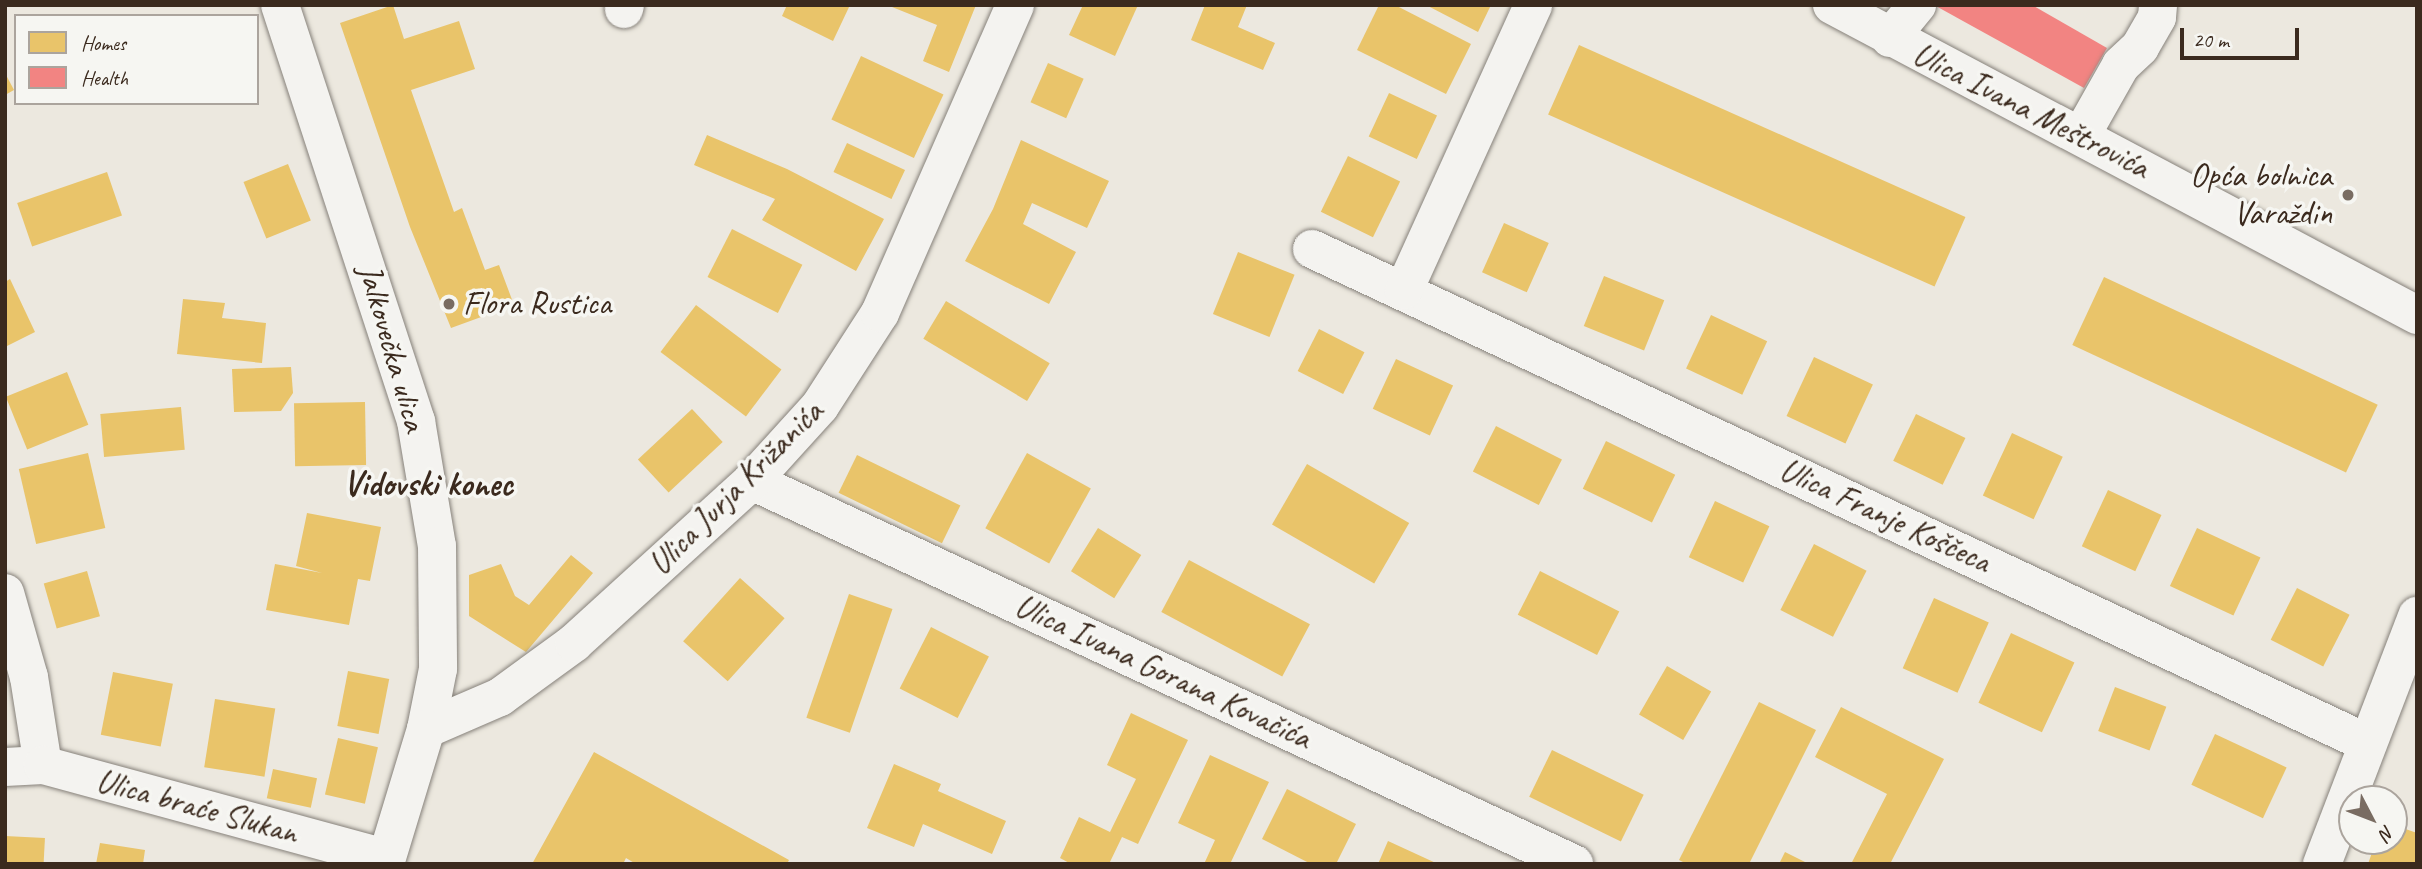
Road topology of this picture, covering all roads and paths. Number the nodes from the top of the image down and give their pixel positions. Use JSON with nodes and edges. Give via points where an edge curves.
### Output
{"nodes":[{"id":1,"x":280,"y":5,"type":"edge"},
{"id":2,"x":1015,"y":5,"type":"edge"},
{"id":3,"x":1533,"y":5,"type":"edge"},
{"id":4,"x":1832,"y":5,"type":"edge"},
{"id":5,"x":1917,"y":5,"type":"edge"},
{"id":6,"x":2145,"y":5,"type":"edge"},
{"id":7,"x":2158,"y":5,"type":"edge"},
{"id":8,"x":1890,"y":38,"type":"junction"},
{"id":9,"x":2121,"y":65,"type":"junction"},
{"id":10,"x":2082,"y":134,"type":"junction"},
{"id":11,"x":1312,"y":249,"type":"dead end"},
{"id":12,"x":1404,"y":290,"type":"junction"},
{"id":13,"x":2417,"y":315,"type":"edge"},
{"id":14,"x":752,"y":481,"type":"junction"},
{"id":15,"x":5,"y":593,"type":"edge"},
{"id":16,"x":2417,"y":616,"type":"edge"},
{"id":17,"x":426,"y":729,"type":"junction"},
{"id":18,"x":2367,"y":743,"type":"junction"},
{"id":19,"x":43,"y":765,"type":"junction"},
{"id":20,"x":5,"y":767,"type":"edge"},
{"id":21,"x":386,"y":861,"type":"edge"},
{"id":22,"x":1574,"y":864,"type":"edge"},
{"id":23,"x":2322,"y":864,"type":"edge"}],
"edges":[{"from":1,"to":17,"type":"street","name":"Jalkovečka ulica","via":[[416,421],[437,546],[438,669]]},
{"from":2,"to":14,"type":"street","name":"Ulica Jurja Križanića","via":[[863,346],[820,407]]},
{"from":3,"to":12,"type":"street"},
{"from":4,"to":8,"type":"street","name":"Ulica Ivana Meštrovića"},
{"from":5,"to":8,"type":"street"},
{"from":6,"to":9,"type":"street","via":[[2123,39]]},
{"from":7,"to":9,"type":"street","via":[[2157,17],[2140,47]]},
{"from":8,"to":10,"type":"street","name":"Ulica Ivana Meštrovića"},
{"from":9,"to":10,"type":"street"},
{"from":10,"to":13,"type":"street","name":"Ulica Ivana Meštrovića"},
{"from":11,"to":12,"type":"street","name":"Ulica Franje Koščeca"},
{"from":12,"to":18,"type":"street","name":"Ulica Franje Koščeca"},
{"from":14,"to":17,"type":"street","name":"Ulica Jurja Križanića","via":[[537,672],[500,697]]},
{"from":14,"to":22,"type":"street","name":"Ulica Ivana Gorana Kovačića"},
{"from":15,"to":19,"type":"street","via":[[29,677]]},
{"from":16,"to":18,"type":"street"},
{"from":17,"to":21,"type":"street","name":"Jalkovečka ulica"},
{"from":18,"to":23,"type":"street"},
{"from":19,"to":20,"type":"street","name":"Ulica braće Slukan"},
{"from":19,"to":21,"type":"street","name":"Ulica braće Slukan"}]}
